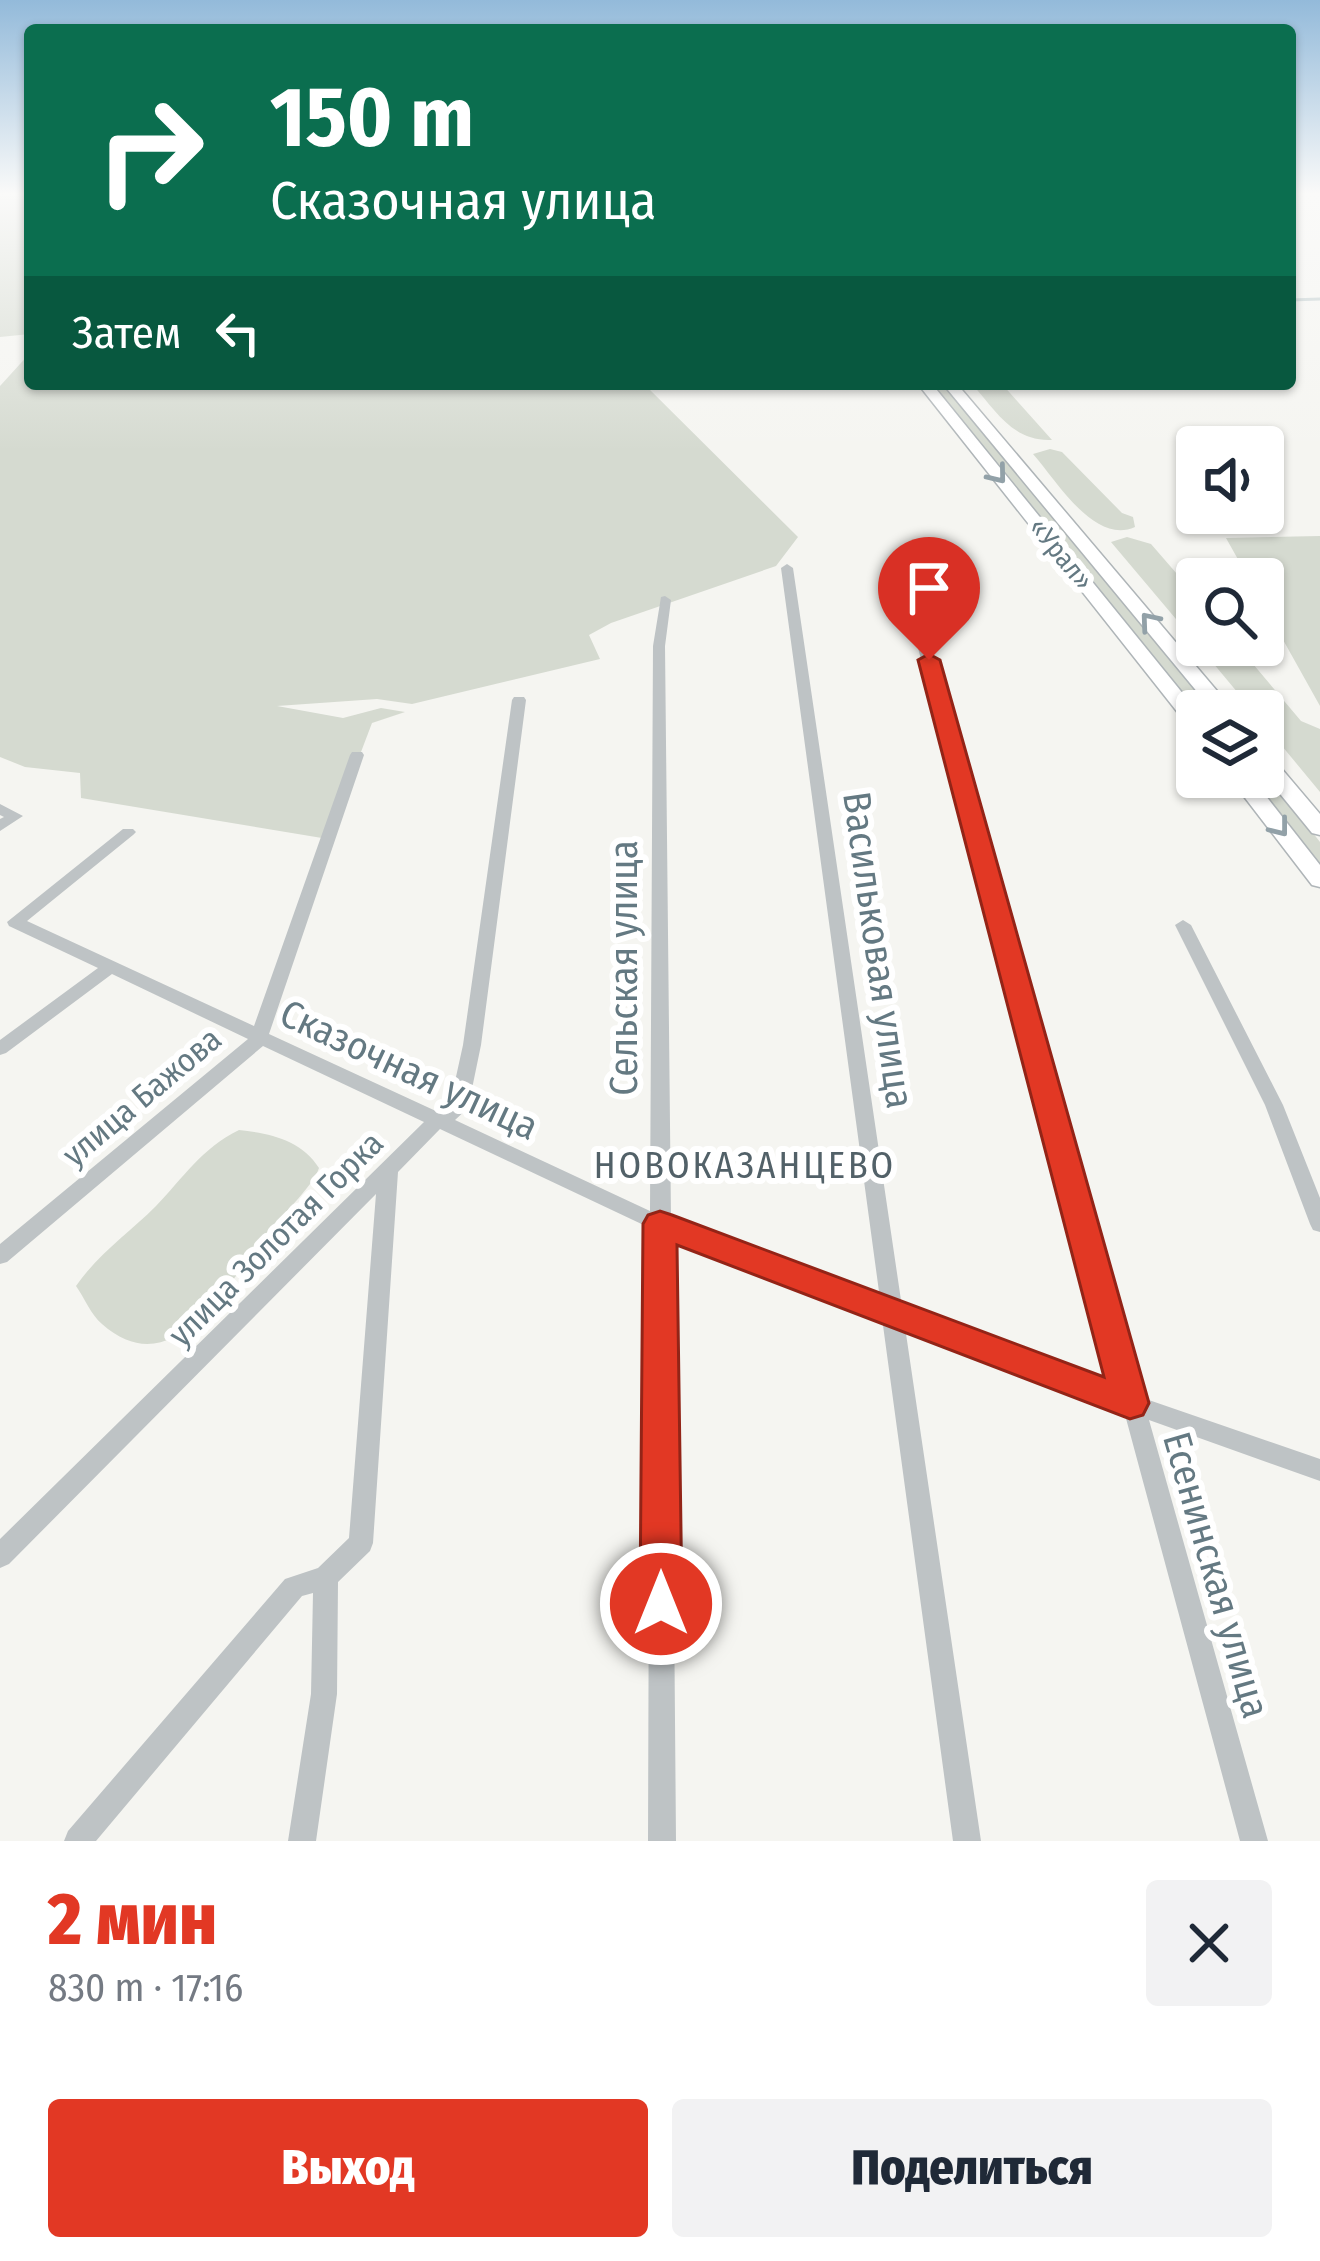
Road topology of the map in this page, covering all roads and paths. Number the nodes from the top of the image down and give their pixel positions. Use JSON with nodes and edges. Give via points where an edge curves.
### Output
{"nodes":[{"id":1,"x":930,"y":390,"type":"edge"},
{"id":2,"x":955,"y":390,"type":"edge"},
{"id":3,"x":901,"y":563,"type":"dead end"},
{"id":4,"x":787,"y":568,"type":"dead end"},
{"id":5,"x":664,"y":599,"type":"dead end"},
{"id":6,"x":1206,"y":690,"type":"edge"},
{"id":7,"x":1176,"y":698,"type":"edge"},
{"id":8,"x":519,"y":700,"type":"dead end"},
{"id":9,"x":357,"y":755,"type":"dead end"},
{"id":10,"x":1284,"y":784,"type":"edge"},
{"id":11,"x":1256,"y":798,"type":"edge"},
{"id":12,"x":0,"y":808,"type":"edge"},
{"id":13,"x":0,"y":826,"type":"edge"},
{"id":14,"x":1320,"y":828,"type":"edge"},
{"id":15,"x":128,"y":832,"type":"dead end"},
{"id":16,"x":1320,"y":880,"type":"edge"},
{"id":17,"x":7,"y":918,"type":"edge"},
{"id":18,"x":1183,"y":925,"type":"dead end"},
{"id":19,"x":108,"y":969,"type":"junction"},
{"id":20,"x":257,"y":1040,"type":"junction"},
{"id":21,"x":0,"y":1049,"type":"edge"},
{"id":22,"x":435,"y":1123,"type":"junction"},
{"id":23,"x":388,"y":1170,"type":"junction"},
{"id":24,"x":660,"y":1224,"type":"junction"},
{"id":25,"x":1320,"y":1224,"type":"edge"},
{"id":26,"x":0,"y":1256,"type":"edge"},
{"id":27,"x":891,"y":1311,"type":"junction"},
{"id":28,"x":1130,"y":1403,"type":"junction"},
{"id":29,"x":1320,"y":1470,"type":"edge"},
{"id":30,"x":0,"y":1556,"type":"edge"},
{"id":31,"x":326,"y":1577,"type":"junction"},
{"id":32,"x":78,"y":1841,"type":"edge"},
{"id":33,"x":302,"y":1841,"type":"edge"},
{"id":34,"x":662,"y":1841,"type":"edge"},
{"id":35,"x":967,"y":1841,"type":"edge"},
{"id":36,"x":1254,"y":1841,"type":"edge"}],
"edges":[{"from":1,"to":7,"type":"main road","name":"«Урал»","one_way":true},
{"from":6,"to":2,"type":"main road","name":"«Урал»","one_way":true},
{"from":3,"to":28,"type":"street","name":"Есенинская улица"},
{"from":4,"to":27,"type":"street","name":"Васильковая улица"},
{"from":5,"to":24,"type":"street","name":"Сельская улица"},
{"from":8,"to":22,"type":"street","name":"улица Золотая Горка","via":[[460,1108]]},
{"from":9,"to":20,"type":"street","name":"улица Бажова"},
{"from":10,"to":14,"type":"main road"},
{"from":11,"to":16,"type":"main road","one_way":true},
{"from":12,"to":13,"type":"street","via":[[14,816]]},
{"from":15,"to":17,"type":"street","name":"Сказочная улица","via":[[76,868],[59,892]]},
{"from":17,"to":19,"type":"street","name":"Сказочная улица"},
{"from":18,"to":25,"type":"street","via":[[1274,1105]]},
{"from":19,"to":20,"type":"street","name":"Сказочная улица"},
{"from":19,"to":21,"type":"street"},
{"from":20,"to":22,"type":"street","name":"Сказочная улица"},
{"from":20,"to":26,"type":"street","name":"улица Бажова"},
{"from":22,"to":23,"type":"street","name":"улица Золотая Горка"},
{"from":22,"to":24,"type":"street","name":"Сказочная улица"},
{"from":23,"to":30,"type":"street","name":"улица Золотая Горка"},
{"from":23,"to":31,"type":"street","via":[[361,1543]]},
{"from":24,"to":27,"type":"street","name":"Сказочная улица"},
{"from":24,"to":34,"type":"street","name":"Сельская улица"},
{"from":27,"to":28,"type":"street","name":"Сказочная улица"},
{"from":27,"to":35,"type":"street","name":"Васильковая улица"},
{"from":28,"to":29,"type":"street","name":"Сказочная улица"},
{"from":28,"to":36,"type":"street","name":"Есенинская улица"},
{"from":31,"to":32,"type":"street","via":[[294,1587]]},
{"from":31,"to":33,"type":"street","via":[[323,1694]]}]}
